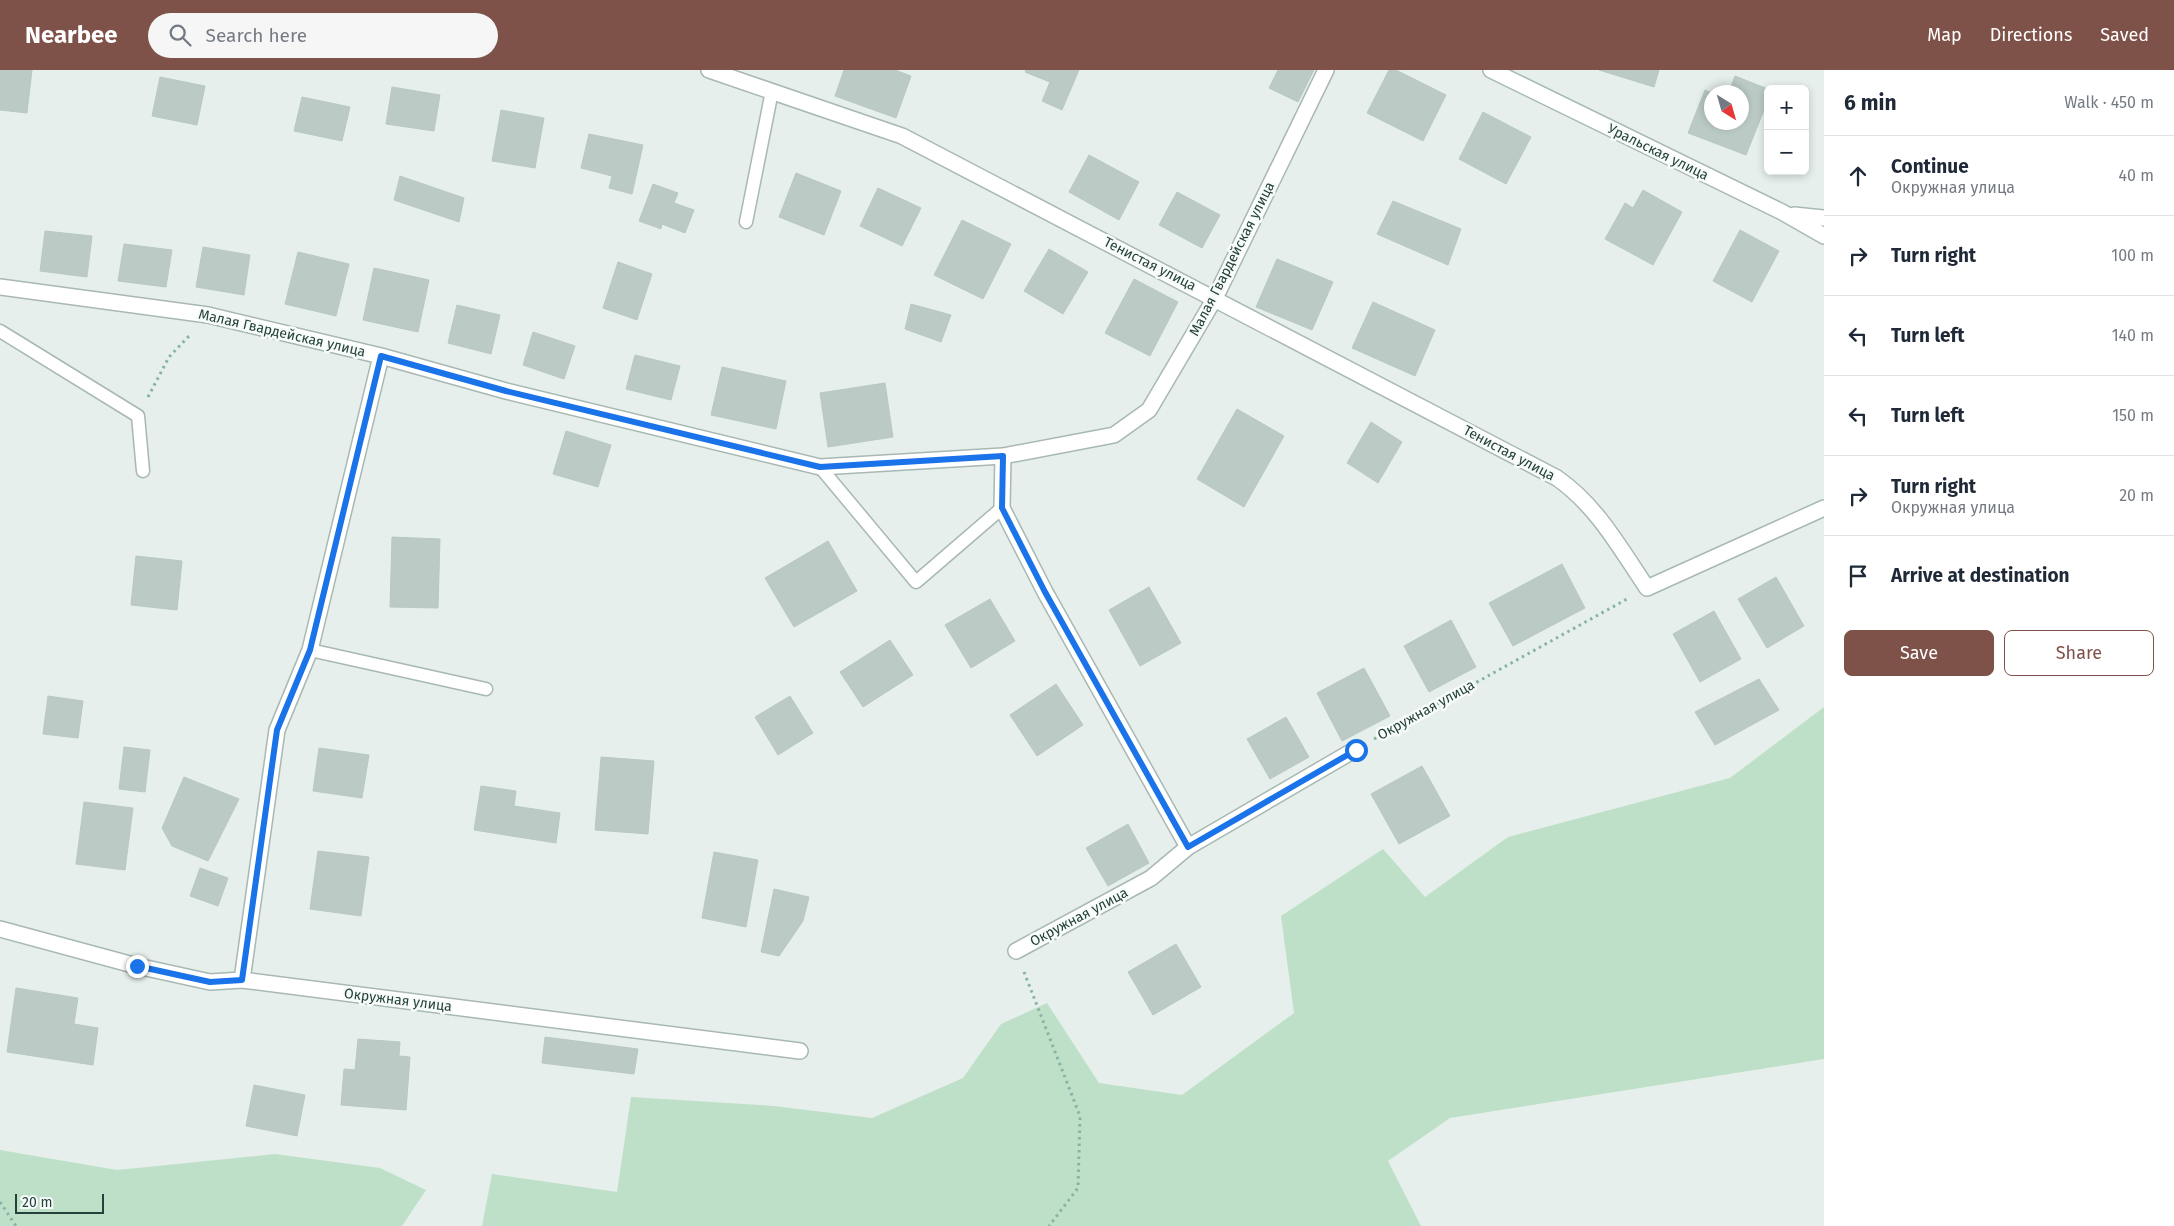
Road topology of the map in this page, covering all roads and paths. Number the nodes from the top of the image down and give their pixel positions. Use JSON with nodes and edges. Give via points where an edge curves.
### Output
{"nodes":[{"id":1,"x":709,"y":70,"type":"edge"},
{"id":2,"x":1326,"y":70,"type":"edge"},
{"id":3,"x":1491,"y":70,"type":"edge"},
{"id":4,"x":772,"y":91,"type":"junction"},
{"id":5,"x":1782,"y":212,"type":"junction"},
{"id":6,"x":1824,"y":218,"type":"edge"},
{"id":7,"x":746,"y":222,"type":"dead end"},
{"id":8,"x":1824,"y":236,"type":"edge"},
{"id":9,"x":0,"y":287,"type":"edge"},
{"id":10,"x":1215,"y":298,"type":"junction"},
{"id":11,"x":208,"y":315,"type":"junction"},
{"id":12,"x":0,"y":331,"type":"edge"},
{"id":13,"x":381,"y":356,"type":"junction"},
{"id":14,"x":138,"y":416,"type":"junction"},
{"id":15,"x":1003,"y":456,"type":"junction"},
{"id":16,"x":820,"y":467,"type":"junction"},
{"id":17,"x":142,"y":471,"type":"dead end"},
{"id":18,"x":1002,"y":508,"type":"junction"},
{"id":19,"x":1824,"y":508,"type":"edge"},
{"id":20,"x":1647,"y":588,"type":"junction"},
{"id":21,"x":310,"y":650,"type":"junction"},
{"id":22,"x":486,"y":689,"type":"dead end"},
{"id":23,"x":1356,"y":750,"type":"joint"},
{"id":24,"x":1188,"y":847,"type":"junction"},
{"id":25,"x":0,"y":929,"type":"edge"},
{"id":26,"x":1016,"y":951,"type":"joint"},
{"id":27,"x":242,"y":980,"type":"junction"},
{"id":28,"x":800,"y":1051,"type":"dead end"},
{"id":29,"x":0,"y":1202,"type":"edge"},
{"id":30,"x":16,"y":1226,"type":"edge"},
{"id":31,"x":1049,"y":1226,"type":"edge"}],
"edges":[{"from":1,"to":4,"type":"street","name":"Тенистая улица"},
{"from":2,"to":10,"type":"street","name":"Малая Гвардейская улица"},
{"from":3,"to":5,"type":"street","name":"Уральская улица"},
{"from":4,"to":7,"type":"lane"},
{"from":4,"to":10,"type":"street","name":"Тенистая улица","via":[[902,136]]},
{"from":5,"to":6,"type":"street"},
{"from":5,"to":8,"type":"street","name":"Уральская улица"},
{"from":9,"to":11,"type":"street","name":"Малая Гвардейская улица"},
{"from":10,"to":15,"type":"street","name":"Малая Гвардейская улица","via":[[1149,410],[1114,435]]},
{"from":10,"to":20,"type":"street","name":"Тенистая улица","via":[[1557,478],[1579,495],[1602,522]]},
{"from":11,"to":13,"type":"street","name":"Малая Гвардейская улица"},
{"from":11,"to":14,"type":"path","via":[[169,357]]},
{"from":12,"to":14,"type":"lane"},
{"from":13,"to":16,"type":"street","name":"Малая Гвардейская улица","via":[[506,391]]},
{"from":13,"to":21,"type":"street"},
{"from":14,"to":17,"type":"lane"},
{"from":15,"to":16,"type":"street","name":"Малая Гвардейская улица"},
{"from":15,"to":18,"type":"street"},
{"from":16,"to":18,"type":"lane","via":[[916,582]]},
{"from":18,"to":24,"type":"street","via":[[1045,592]]},
{"from":19,"to":20,"type":"street"},
{"from":20,"to":23,"type":"path","name":"Окружная улица"},
{"from":21,"to":22,"type":"lane"},
{"from":21,"to":27,"type":"street","via":[[277,730]]},
{"from":23,"to":24,"type":"street","name":"Окружная улица"},
{"from":24,"to":26,"type":"street","name":"Окружная улица","via":[[1151,878]]},
{"from":25,"to":27,"type":"street","name":"Окружная улица","via":[[210,982]]},
{"from":26,"to":31,"type":"path","via":[[1080,1116],[1078,1188]]},
{"from":27,"to":28,"type":"street","name":"Окружная улица"},
{"from":29,"to":30,"type":"path"}]}
